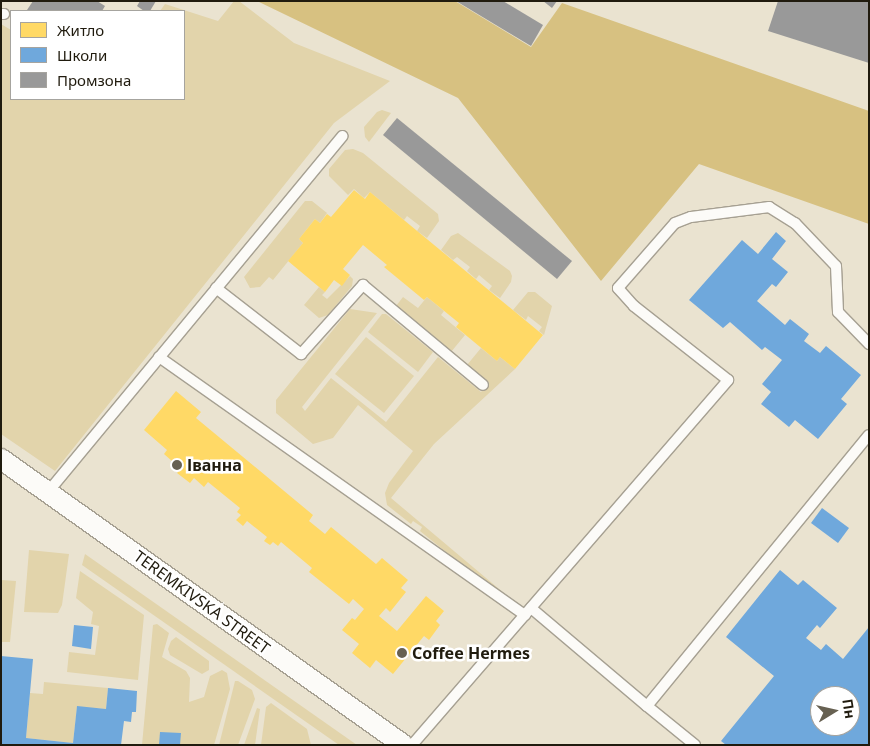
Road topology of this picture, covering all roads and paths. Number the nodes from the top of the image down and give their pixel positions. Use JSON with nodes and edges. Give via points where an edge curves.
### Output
{"nodes":[{"id":1,"x":342,"y":136,"type":"dead end"},
{"id":2,"x":216,"y":288,"type":"junction"},
{"id":3,"x":869,"y":344,"type":"edge"},
{"id":4,"x":159,"y":357,"type":"junction"},
{"id":5,"x":483,"y":385,"type":"dead end"},
{"id":6,"x":869,"y":435,"type":"edge"},
{"id":7,"x":1,"y":459,"type":"edge"},
{"id":8,"x":48,"y":492,"type":"junction"},
{"id":9,"x":528,"y":612,"type":"junction"},
{"id":10,"x":646,"y":706,"type":"junction"},
{"id":11,"x":403,"y":745,"type":"edge"},
{"id":12,"x":412,"y":745,"type":"edge"},
{"id":13,"x":696,"y":745,"type":"edge"}],
"edges":[{"from":1,"to":2,"type":"lane"},
{"from":2,"to":4,"type":"lane"},
{"from":2,"to":5,"type":"lane","via":[[301,354],[362,285]]},
{"from":3,"to":9,"type":"lane","via":[[838,312],[836,266],[795,223],[769,207],[691,217],[675,223],[618,288],[634,306],[728,380]]},
{"from":4,"to":8,"type":"lane"},
{"from":4,"to":9,"type":"lane"},
{"from":6,"to":10,"type":"lane"},
{"from":7,"to":8,"type":"street","name":"TEREMKIVSKA STREET"},
{"from":8,"to":11,"type":"street","name":"TEREMKIVSKA STREET"},
{"from":9,"to":10,"type":"lane"},
{"from":9,"to":12,"type":"lane"},
{"from":10,"to":13,"type":"lane"}]}
